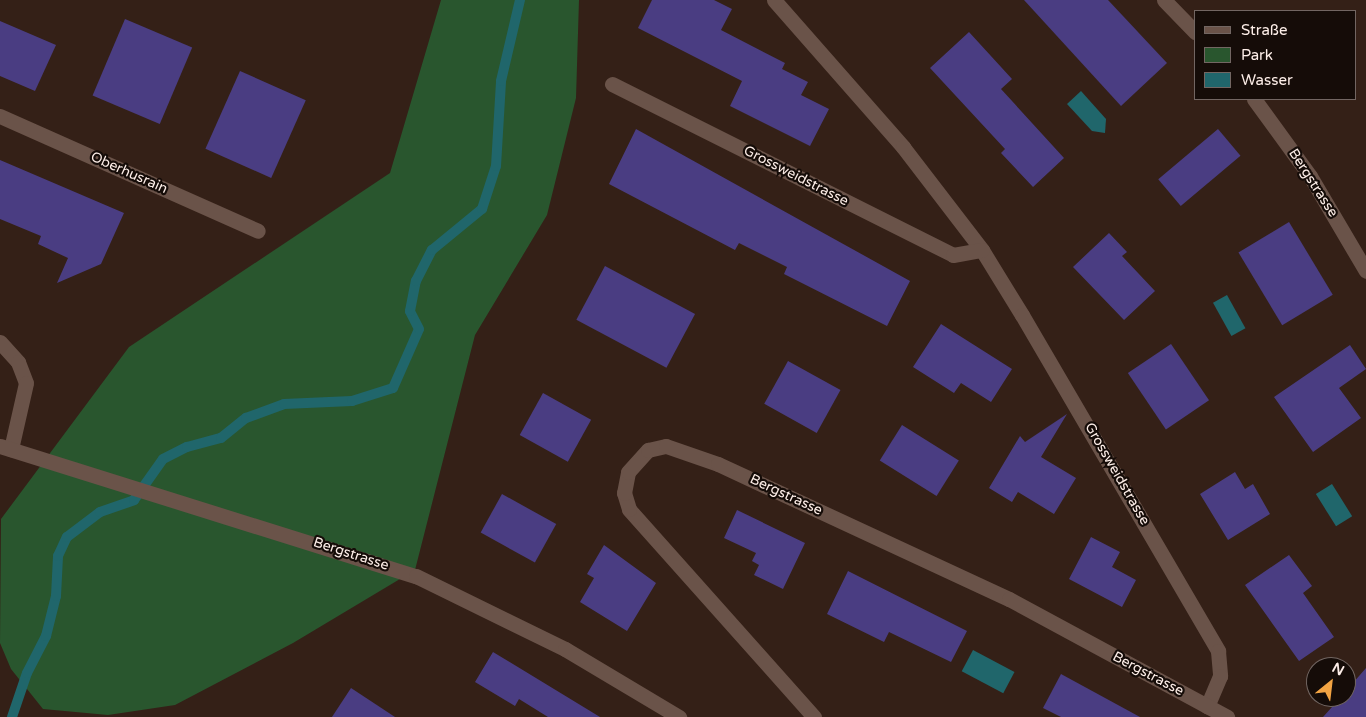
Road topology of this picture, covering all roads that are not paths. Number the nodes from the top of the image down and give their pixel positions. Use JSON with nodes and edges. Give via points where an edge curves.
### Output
{"nodes":[{"id":1,"x":774,"y":0,"type":"edge"},
{"id":2,"x":1164,"y":0,"type":"edge"},
{"id":3,"x":1194,"y":31,"type":"edge"},
{"id":4,"x":612,"y":84,"type":"dead end"},
{"id":5,"x":1255,"y":100,"type":"edge"},
{"id":6,"x":0,"y":116,"type":"edge"},
{"id":7,"x":258,"y":230,"type":"dead end"},
{"id":8,"x":982,"y":250,"type":"junction"},
{"id":9,"x":1366,"y":271,"type":"edge"},
{"id":10,"x":0,"y":342,"type":"edge"},
{"id":11,"x":6,"y":447,"type":"edge"},
{"id":12,"x":1207,"y":706,"type":"junction"},
{"id":13,"x":679,"y":717,"type":"edge"},
{"id":14,"x":814,"y":717,"type":"edge"},
{"id":15,"x":1228,"y":717,"type":"edge"}],
"edges":[{"from":1,"to":8,"type":"street","name":"Grossweidstrasse","via":[[864,99]]},
{"from":2,"to":3,"type":"street"},
{"from":4,"to":8,"type":"street","name":"Grossweidstrasse","via":[[952,255]]},
{"from":5,"to":9,"type":"street","name":"Bergstrasse","via":[[1310,176]]},
{"from":6,"to":7,"type":"street","name":"Oberhusrain"},
{"from":8,"to":12,"type":"street","name":"Grossweidstrasse","via":[[1218,650],[1220,676]]},
{"from":10,"to":11,"type":"street","via":[[18,362],[26,383]]},
{"from":11,"to":13,"type":"street","name":"Bergstrasse","via":[[386,565],[510,620]]},
{"from":12,"to":14,"type":"street","name":"Bergstrasse","via":[[1009,599],[718,464],[666,446],[648,450],[628,472],[624,493],[629,508]]},
{"from":12,"to":15,"type":"street","name":"Bergstrasse"}]}
